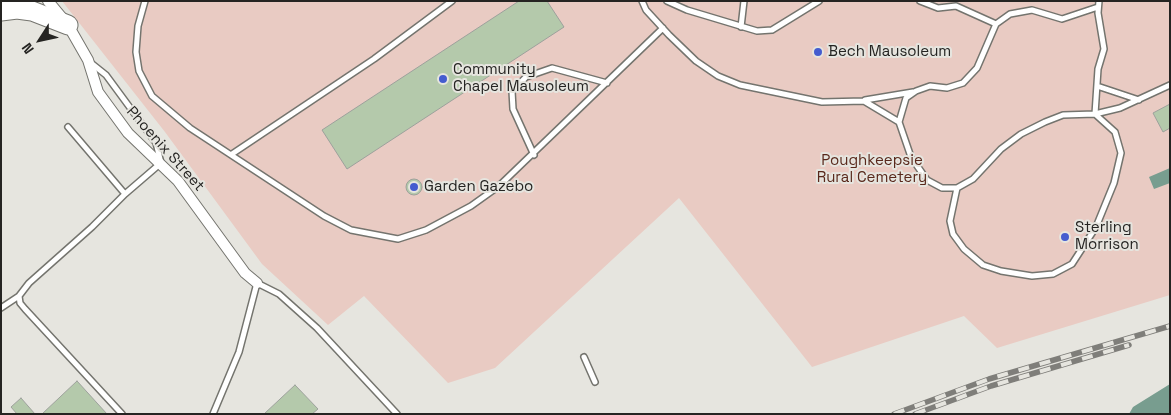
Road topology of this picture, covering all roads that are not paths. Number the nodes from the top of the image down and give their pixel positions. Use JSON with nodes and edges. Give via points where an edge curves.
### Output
{"nodes":[{"id":1,"x":48,"y":1,"type":"edge"},
{"id":2,"x":145,"y":1,"type":"edge"},
{"id":3,"x":452,"y":1,"type":"edge"},
{"id":4,"x":642,"y":1,"type":"edge"},
{"id":5,"x":667,"y":1,"type":"edge"},
{"id":6,"x":744,"y":1,"type":"edge"},
{"id":7,"x":819,"y":1,"type":"edge"},
{"id":8,"x":920,"y":1,"type":"edge"},
{"id":9,"x":963,"y":1,"type":"edge"},
{"id":10,"x":1099,"y":4,"type":"edge"},
{"id":11,"x":958,"y":7,"type":"junction"},
{"id":12,"x":1,"y":11,"type":"edge"},
{"id":13,"x":996,"y":24,"type":"junction"},
{"id":14,"x":68,"y":25,"type":"junction"},
{"id":15,"x":741,"y":27,"type":"junction"},
{"id":16,"x":662,"y":28,"type":"junction"},
{"id":17,"x":88,"y":60,"type":"junction"},
{"id":18,"x":607,"y":83,"type":"junction"},
{"id":19,"x":1170,"y":85,"type":"edge"},
{"id":20,"x":1097,"y":86,"type":"junction"},
{"id":21,"x":916,"y":91,"type":"junction"},
{"id":22,"x":864,"y":100,"type":"junction"},
{"id":23,"x":1139,"y":100,"type":"junction"},
{"id":24,"x":1095,"y":114,"type":"junction"},
{"id":25,"x":899,"y":122,"type":"junction"},
{"id":26,"x":68,"y":126,"type":"dead end"},
{"id":27,"x":232,"y":154,"type":"junction"},
{"id":28,"x":534,"y":155,"type":"junction"},
{"id":29,"x":161,"y":163,"type":"junction"},
{"id":30,"x":958,"y":188,"type":"junction"},
{"id":31,"x":125,"y":194,"type":"junction"},
{"id":32,"x":256,"y":283,"type":"junction"},
{"id":33,"x":19,"y":296,"type":"junction"},
{"id":34,"x":1,"y":308,"type":"edge"},
{"id":35,"x":584,"y":357,"type":"dead end"},
{"id":36,"x":595,"y":382,"type":"dead end"},
{"id":37,"x":122,"y":414,"type":"edge"},
{"id":38,"x":213,"y":414,"type":"edge"},
{"id":39,"x":397,"y":414,"type":"edge"}],
"edges":[{"from":1,"to":14,"type":"street","name":"Phoenix Street"},
{"from":2,"to":27,"type":"lane","via":[[138,26],[136,52],[139,71],[152,96],[190,128]]},
{"from":3,"to":27,"type":"lane","via":[[374,59]]},
{"from":4,"to":16,"type":"lane"},
{"from":5,"to":15,"type":"lane"},
{"from":6,"to":15,"type":"lane"},
{"from":7,"to":15,"type":"lane","via":[[772,30]]},
{"from":8,"to":11,"type":"lane","via":[[938,8]]},
{"from":9,"to":11,"type":"lane"},
{"from":10,"to":13,"type":"lane","via":[[1062,19],[1032,10],[1010,14]]},
{"from":10,"to":20,"type":"lane","via":[[1104,49]]},
{"from":11,"to":13,"type":"lane"},
{"from":12,"to":14,"type":"highway","via":[[32,11]]},
{"from":13,"to":21,"type":"lane","via":[[977,68],[963,83],[947,88],[930,86]]},
{"from":14,"to":17,"type":"street","name":"Phoenix Street"},
{"from":16,"to":18,"type":"lane"},
{"from":16,"to":22,"type":"lane","via":[[696,61],[718,76],[740,85],[822,102]]},
{"from":17,"to":29,"type":"lane","via":[[106,75],[156,143]]},
{"from":17,"to":29,"type":"street","name":"Phoenix Street","via":[[98,92],[128,133]]},
{"from":18,"to":28,"type":"lane"},
{"from":18,"to":28,"type":"lane","via":[[552,68],[526,77],[512,91],[513,109]]},
{"from":19,"to":23,"type":"lane"},
{"from":20,"to":23,"type":"lane"},
{"from":20,"to":24,"type":"lane"},
{"from":21,"to":22,"type":"lane"},
{"from":21,"to":25,"type":"lane","via":[[906,98]]},
{"from":22,"to":25,"type":"lane"},
{"from":23,"to":24,"type":"lane"},
{"from":24,"to":30,"type":"lane","via":[[1063,115],[1020,134]]},
{"from":24,"to":30,"type":"lane","via":[[1116,132],[1121,153],[1114,183],[1096,227],[1072,264],[1053,274],[1032,276],[983,265],[964,249],[953,234],[950,221]]},
{"from":25,"to":30,"type":"lane","via":[[911,157],[927,180],[942,188]]},
{"from":26,"to":31,"type":"lane"},
{"from":27,"to":28,"type":"lane","via":[[324,216],[374,236],[398,239],[426,230],[471,206]]},
{"from":29,"to":31,"type":"lane"},
{"from":29,"to":32,"type":"street","name":"Phoenix Street"},
{"from":31,"to":33,"type":"lane"},
{"from":32,"to":38,"type":"lane","via":[[239,352]]},
{"from":32,"to":39,"type":"lane","via":[[279,294],[317,328]]},
{"from":33,"to":34,"type":"lane"},
{"from":33,"to":37,"type":"lane","via":[[25,309]]},
{"from":35,"to":36,"type":"lane"}]}
